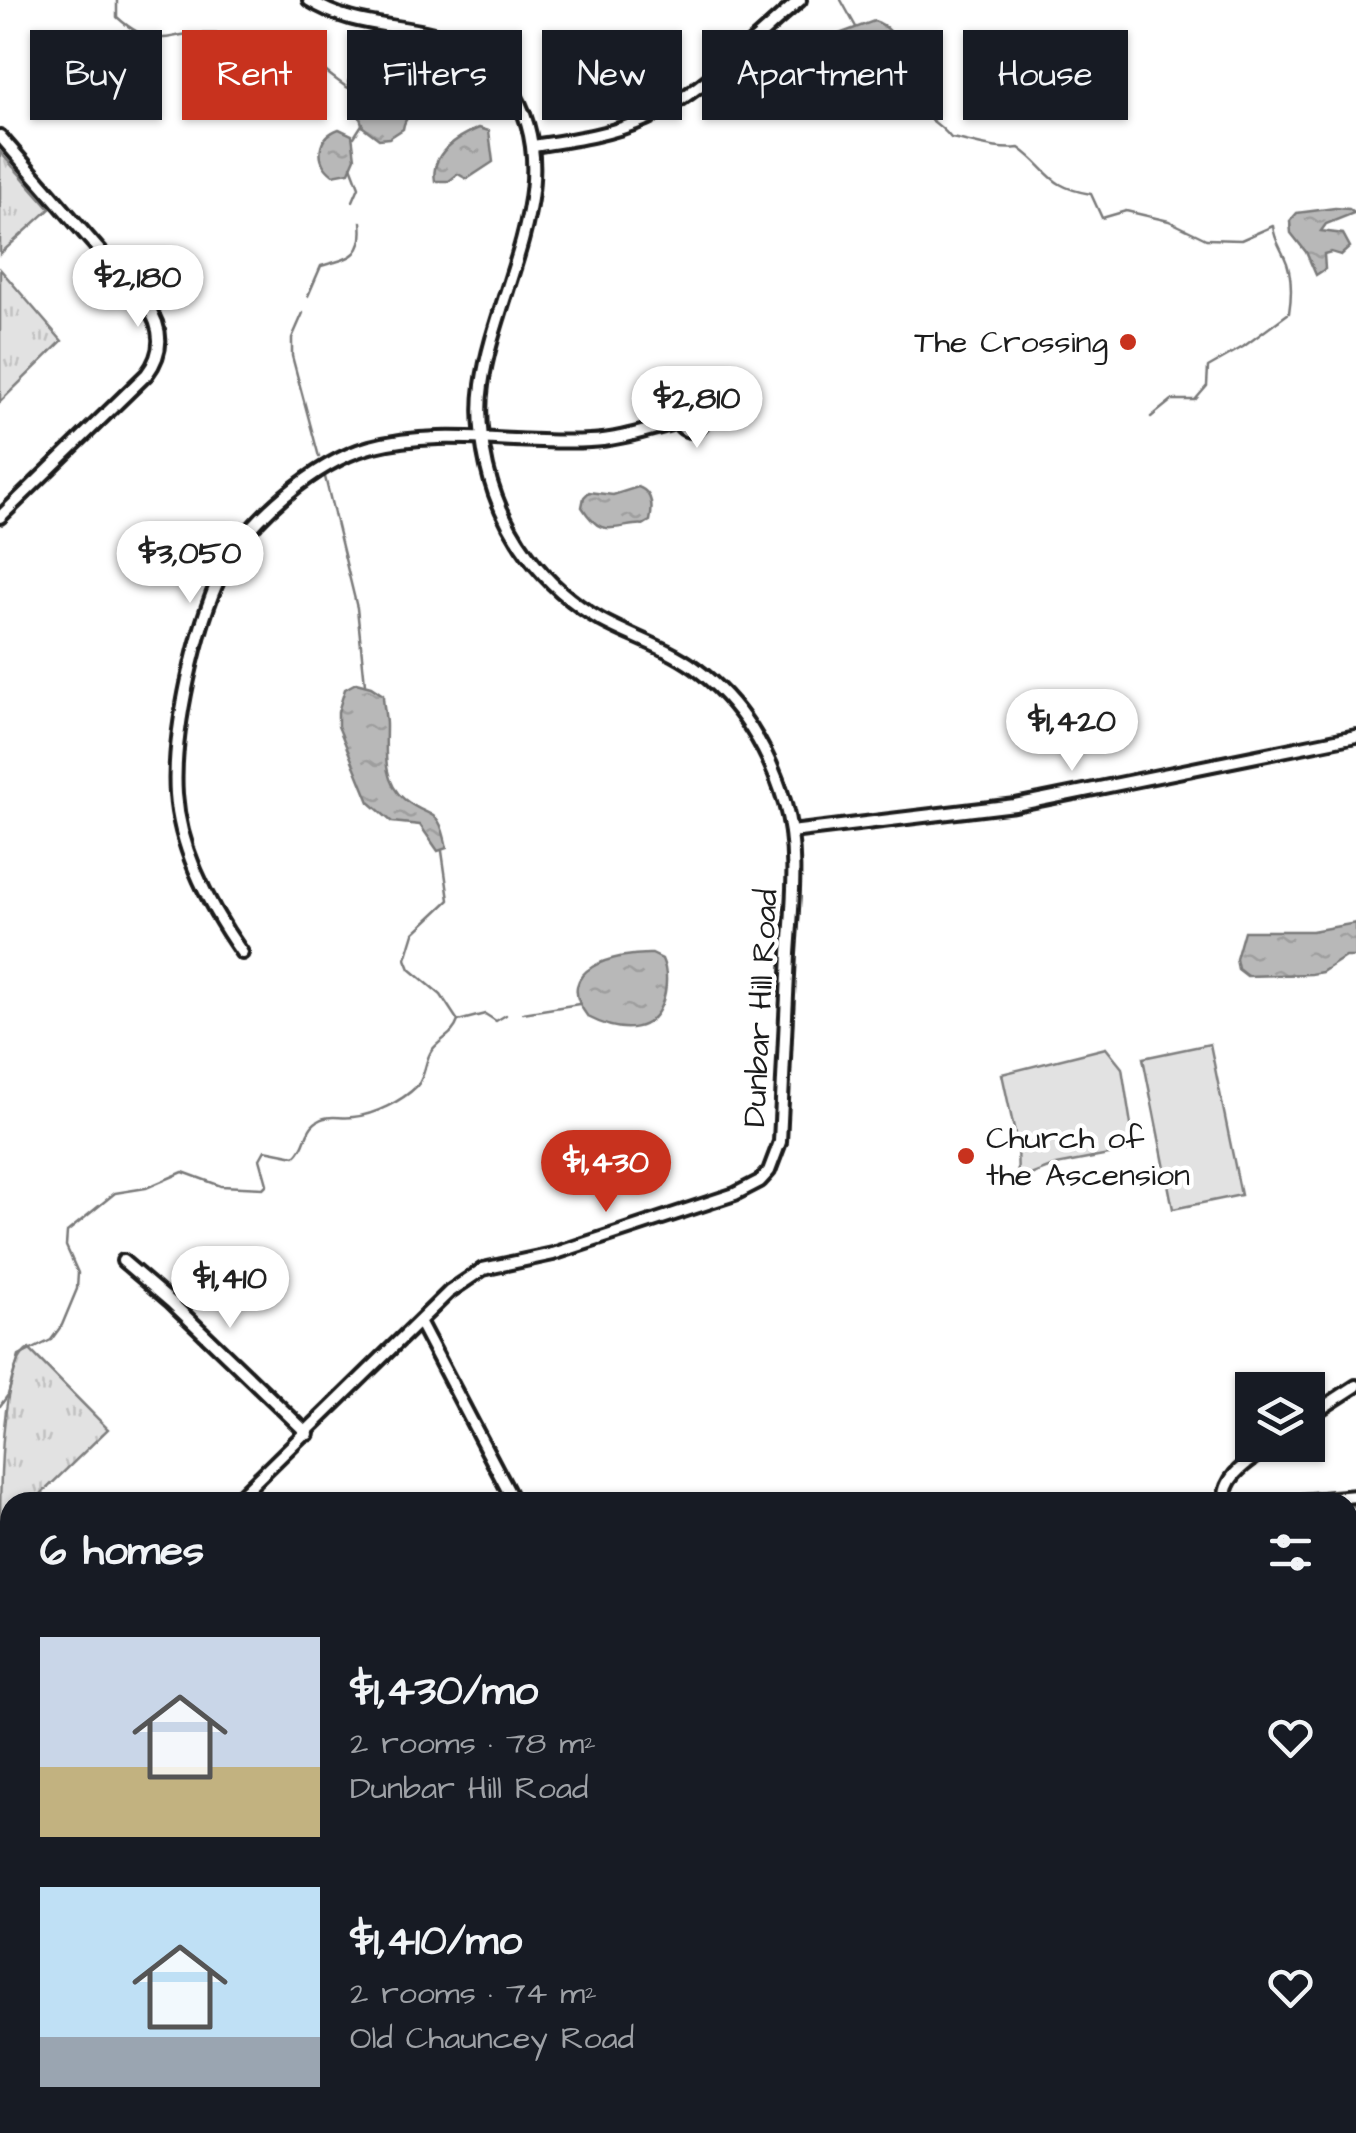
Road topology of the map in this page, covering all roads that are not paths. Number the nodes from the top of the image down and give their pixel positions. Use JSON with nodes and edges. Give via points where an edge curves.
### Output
{"nodes":[{"id":1,"x":309,"y":0,"type":"edge"},
{"id":2,"x":800,"y":0,"type":"edge"},
{"id":3,"x":0,"y":136,"type":"edge"},
{"id":4,"x":533,"y":146,"type":"junction"},
{"id":5,"x":679,"y":422,"type":"dead end"},
{"id":6,"x":482,"y":440,"type":"junction"},
{"id":7,"x":0,"y":517,"type":"edge"},
{"id":8,"x":1356,"y":736,"type":"edge"},
{"id":9,"x":791,"y":832,"type":"junction"},
{"id":10,"x":242,"y":954,"type":"dead end"},
{"id":11,"x":123,"y":1261,"type":"dead end"},
{"id":12,"x":420,"y":1323,"type":"junction"},
{"id":13,"x":1356,"y":1386,"type":"edge"},
{"id":14,"x":1325,"y":1407,"type":"edge"},
{"id":15,"x":308,"y":1434,"type":"junction"},
{"id":16,"x":1250,"y":1462,"type":"edge"},
{"id":17,"x":245,"y":1492,"type":"edge"},
{"id":18,"x":509,"y":1492,"type":"edge"},
{"id":19,"x":1224,"y":1492,"type":"edge"}],
"edges":[{"from":1,"to":4,"type":"street","via":[[356,20],[422,28],[466,46],[510,87]]},
{"from":2,"to":4,"type":"street","via":[[705,81],[649,118],[596,136]]},
{"from":3,"to":7,"type":"street","via":[[140,297],[157,324],[160,344],[146,374]]},
{"from":4,"to":6,"type":"street","name":"Dunbar Hill Road","via":[[532,192],[482,385]]},
{"from":5,"to":6,"type":"street","via":[[593,441]]},
{"from":6,"to":9,"type":"street","name":"Dunbar Hill Road","via":[[499,506],[533,562],[584,609],[678,656],[720,690],[767,756]]},
{"from":6,"to":10,"type":"street","via":[[368,447],[316,472],[264,514],[222,570],[178,740],[176,796],[209,906]]},
{"from":8,"to":9,"type":"street","via":[[1016,805]]},
{"from":9,"to":12,"type":"street","name":"Dunbar Hill Road","via":[[780,1142],[769,1171],[717,1202],[483,1269]]},
{"from":11,"to":15,"type":"street"},
{"from":12,"to":15,"type":"street","name":"Dunbar Hill Road"},
{"from":12,"to":18,"type":"street"},
{"from":13,"to":14,"type":"street"},
{"from":15,"to":17,"type":"street","name":"Dunbar Hill Road"},
{"from":16,"to":19,"type":"street"}]}
